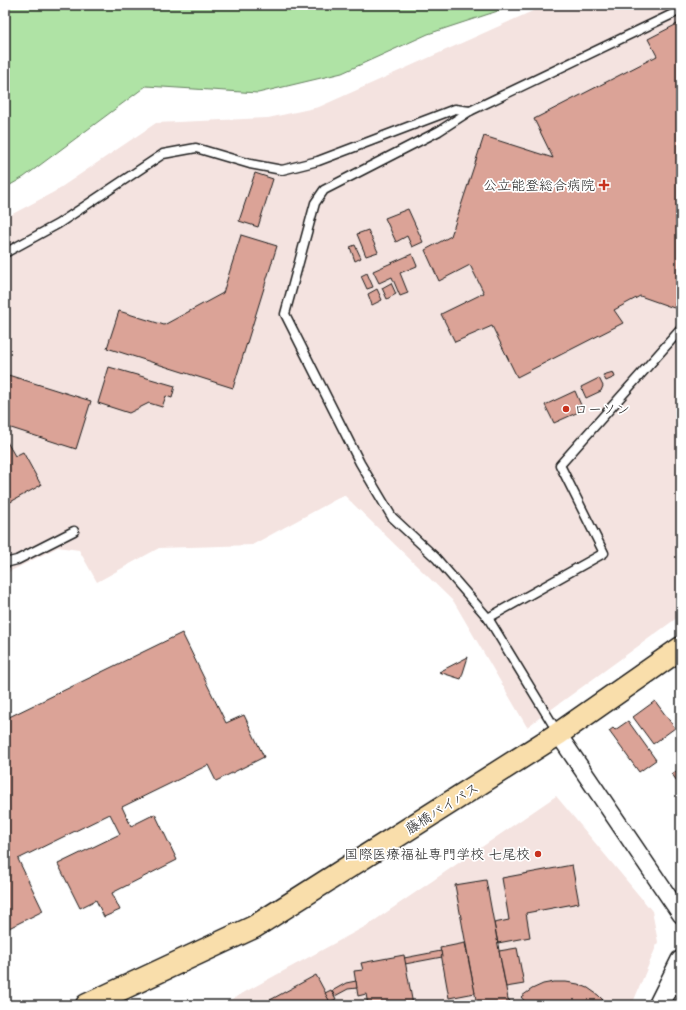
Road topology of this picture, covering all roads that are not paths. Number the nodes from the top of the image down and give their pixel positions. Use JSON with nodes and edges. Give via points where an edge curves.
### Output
{"nodes":[{"id":1,"x":681,"y":10,"type":"edge"},
{"id":2,"x":470,"y":111,"type":"junction"},
{"id":3,"x":5,"y":253,"type":"edge"},
{"id":4,"x":681,"y":329,"type":"edge"},
{"id":5,"x":74,"y":531,"type":"dead end"},
{"id":6,"x":5,"y":563,"type":"edge"},
{"id":7,"x":488,"y":618,"type":"junction"},
{"id":8,"x":681,"y":648,"type":"edge"},
{"id":9,"x":558,"y":734,"type":"junction"},
{"id":10,"x":681,"y":915,"type":"edge"},
{"id":11,"x":681,"y":961,"type":"edge"},
{"id":12,"x":87,"y":1005,"type":"edge"},
{"id":13,"x":659,"y":1005,"type":"edge"}],
"edges":[{"from":1,"to":2,"type":"lane"},
{"from":2,"to":3,"type":"lane","via":[[455,109],[318,161],[282,170],[250,164],[196,148],[163,154],[58,224]]},
{"from":2,"to":7,"type":"lane","via":[[439,131],[324,190],[315,203],[285,314],[360,462],[392,517],[436,558]]},
{"from":4,"to":7,"type":"lane","via":[[560,464],[604,553]]},
{"from":5,"to":6,"type":"lane","via":[[17,560]]},
{"from":7,"to":9,"type":"lane"},
{"from":8,"to":9,"type":"highway","name":"藤橋バイパス"},
{"from":9,"to":10,"type":"street"},
{"from":9,"to":12,"type":"highway","name":"藤橋バイパス","via":[[254,927]]},
{"from":11,"to":13,"type":"street"}]}
